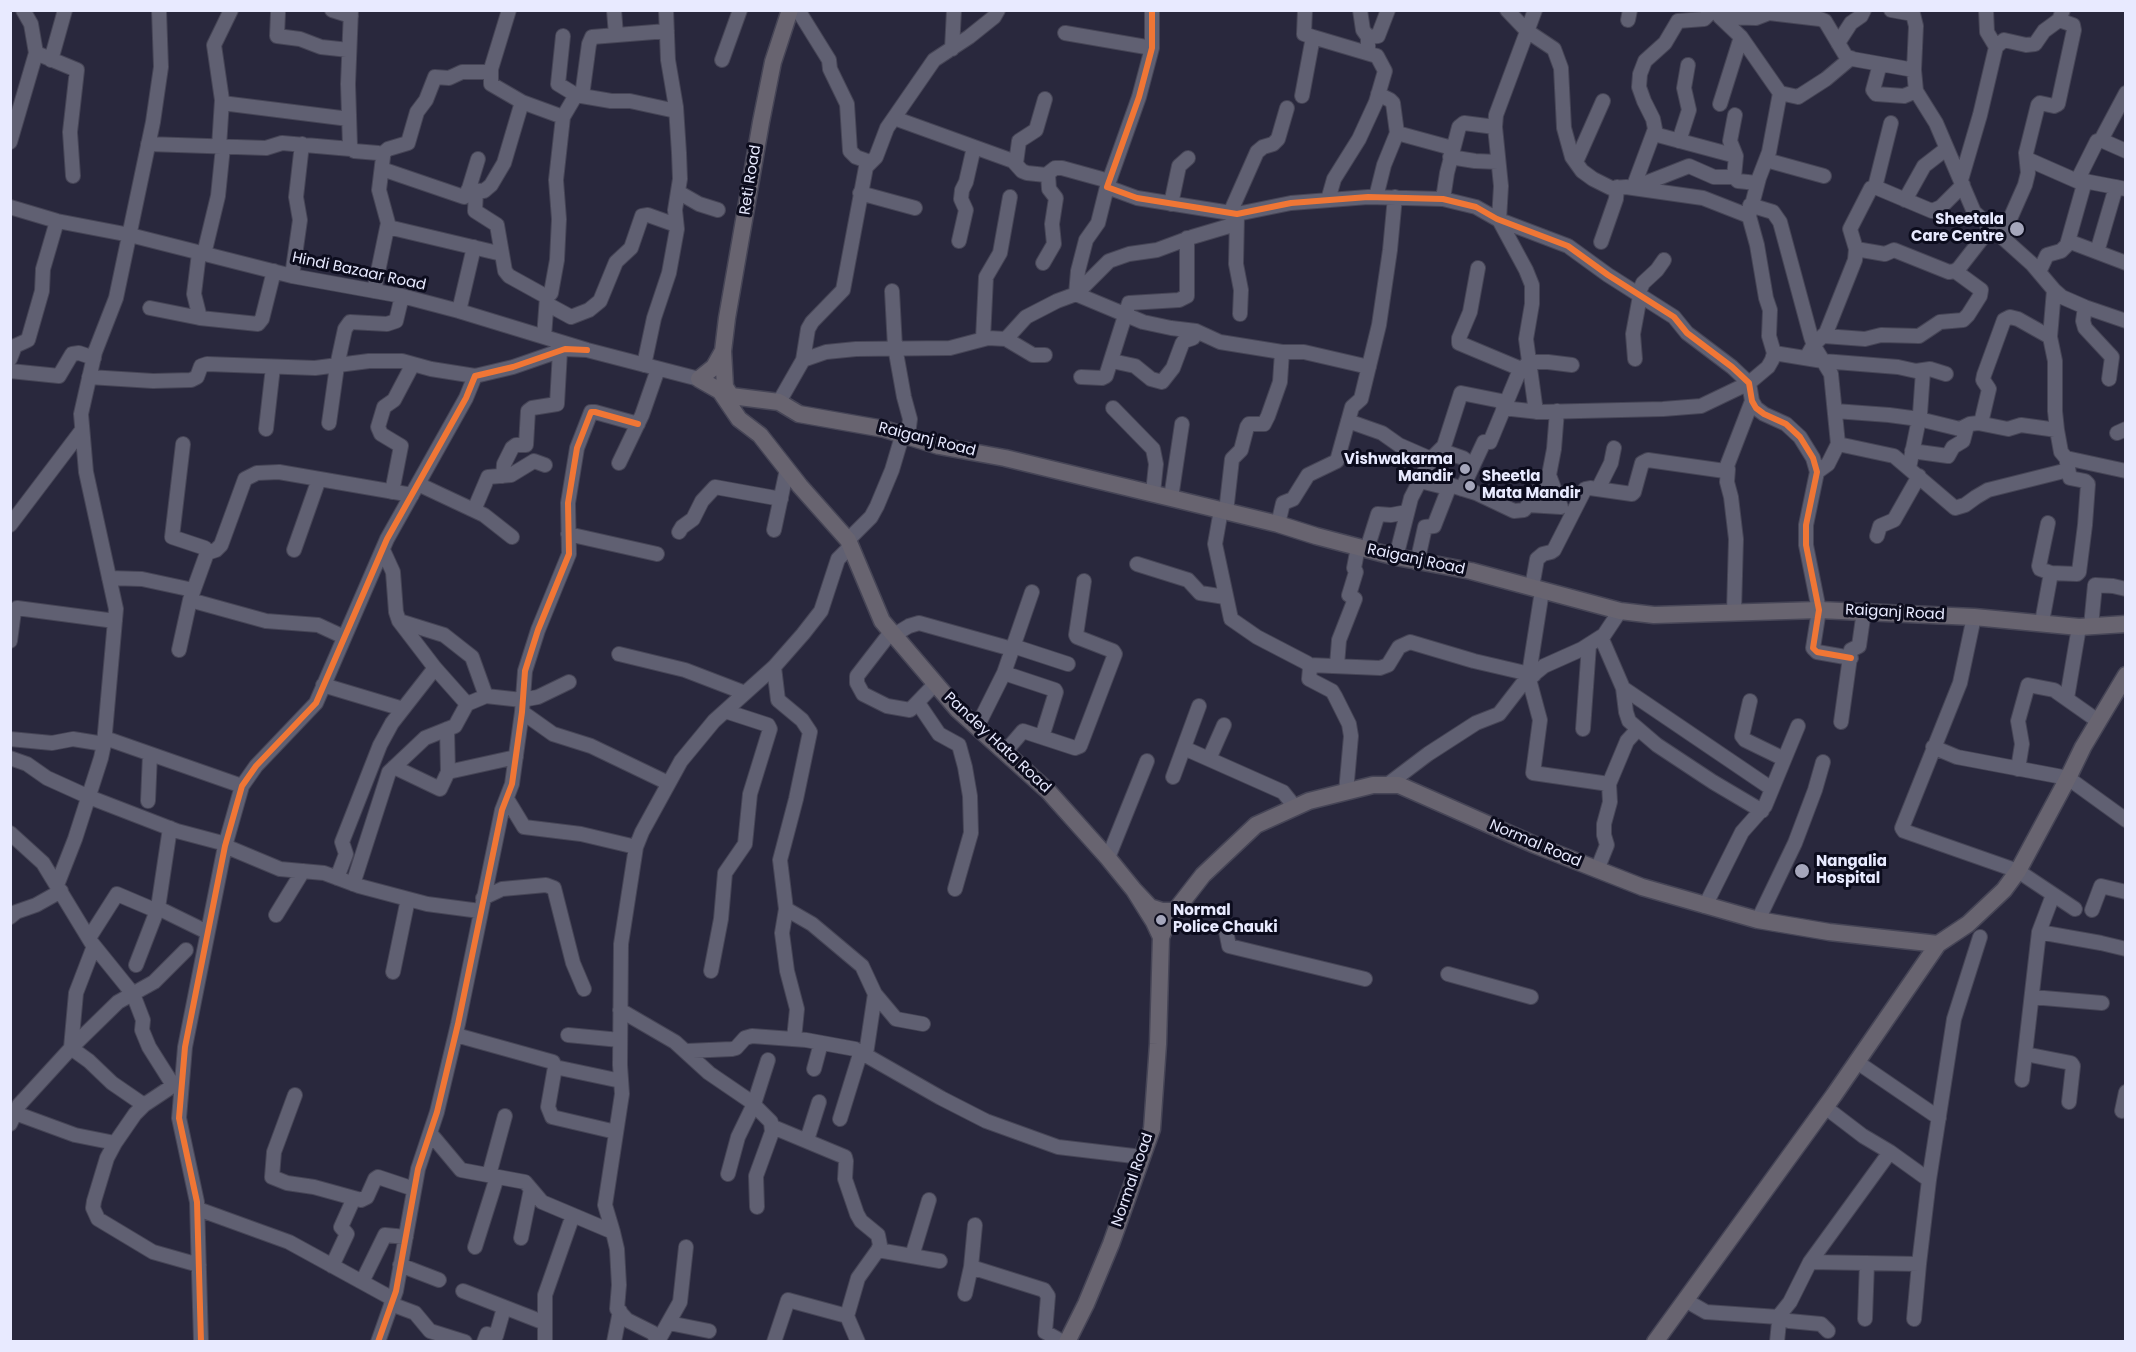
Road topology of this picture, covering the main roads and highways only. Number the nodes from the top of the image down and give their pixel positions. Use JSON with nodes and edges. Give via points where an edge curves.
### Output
{"nodes":[{"id":1,"x":790,"y":10,"type":"edge"},
{"id":2,"x":723,"y":351,"type":"junction"},
{"id":3,"x":723,"y":389,"type":"junction"},
{"id":4,"x":2126,"y":624,"type":"edge"},
{"id":5,"x":2126,"y":675,"type":"edge"},
{"id":6,"x":1134,"y":890,"type":"junction"},
{"id":7,"x":1175,"y":911,"type":"junction"},
{"id":8,"x":1161,"y":937,"type":"junction"},
{"id":9,"x":1938,"y":944,"type":"junction"},
{"id":10,"x":1067,"y":1341,"type":"edge"},
{"id":11,"x":1655,"y":1341,"type":"edge"}],
"edges":[{"from":1,"to":2,"type":"main road","name":"Reti Road","via":[[773,62],[761,122]]},
{"from":2,"to":3,"type":"main road","name":"Reti Road"},
{"from":2,"to":3,"type":"main road","name":"Raiganj Road","via":[[714,367],[699,379]]},
{"from":3,"to":4,"type":"main road","name":"Raiganj Road","via":[[731,396],[779,402],[798,414],[906,434],[939,446],[1153,493],[1620,611],[1654,615],[1864,611],[2085,627]]},
{"from":3,"to":6,"type":"main road","name":"Pandey Hata Road","via":[[739,419],[760,435],[850,543],[882,621],[958,710],[1048,791]]},
{"from":5,"to":9,"type":"main road","via":[[2018,871],[1968,924]]},
{"from":6,"to":7,"type":"main road","via":[[1150,907]]},
{"from":6,"to":8,"type":"main road"},
{"from":7,"to":8,"type":"main road","name":"Normal Road"},
{"from":7,"to":9,"type":"main road","name":"Normal Road","via":[[1203,875],[1256,825],[1309,801],[1373,785],[1399,785],[1598,870],[1705,906],[1829,932]]},
{"from":8,"to":10,"type":"main road","name":"Normal Road","via":[[1152,1129],[1111,1244]]},
{"from":9,"to":11,"type":"main road"}]}
